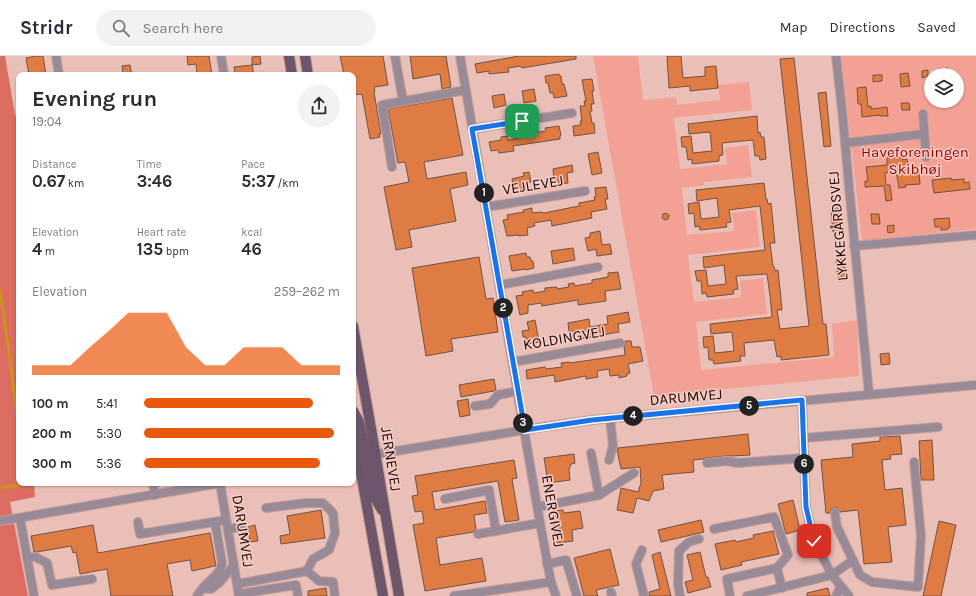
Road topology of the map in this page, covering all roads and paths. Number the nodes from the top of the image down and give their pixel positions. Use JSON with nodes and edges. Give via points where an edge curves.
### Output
{"nodes":[{"id":1,"x":56,"y":56,"type":"edge"},
{"id":2,"x":221,"y":56,"type":"edge"},
{"id":3,"x":289,"y":56,"type":"edge"},
{"id":4,"x":305,"y":56,"type":"edge"},
{"id":5,"x":395,"y":56,"type":"edge"},
{"id":6,"x":460,"y":56,"type":"edge"},
{"id":7,"x":836,"y":56,"type":"edge"},
{"id":8,"x":59,"y":72,"type":"edge"},
{"id":9,"x":224,"y":72,"type":"edge"},
{"id":10,"x":292,"y":72,"type":"edge"},
{"id":11,"x":308,"y":72,"type":"edge"},
{"id":12,"x":466,"y":90,"type":"junction"},
{"id":13,"x":402,"y":101,"type":"junction"},
{"id":14,"x":572,"y":113,"type":"dead end"},
{"id":15,"x":923,"y":114,"type":"dead end"},
{"id":16,"x":472,"y":129,"type":"junction"},
{"id":17,"x":924,"y":134,"type":"junction"},
{"id":18,"x":845,"y":143,"type":"junction"},
{"id":19,"x":926,"y":157,"type":"dead end"},
{"id":20,"x":392,"y":167,"type":"dead end"},
{"id":21,"x":585,"y":191,"type":"dead end"},
{"id":22,"x":486,"y":207,"type":"junction"},
{"id":23,"x":976,"y":236,"type":"edge"},
{"id":24,"x":854,"y":246,"type":"junction"},
{"id":25,"x":598,"y":267,"type":"dead end"},
{"id":26,"x":500,"y":285,"type":"junction"},
{"id":27,"x":356,"y":343,"type":"edge"},
{"id":28,"x":620,"y":343,"type":"dead end"},
{"id":29,"x":513,"y":362,"type":"junction"},
{"id":30,"x":976,"y":385,"type":"edge"},
{"id":31,"x":518,"y":391,"type":"junction"},
{"id":32,"x":868,"y":394,"type":"junction"},
{"id":33,"x":802,"y":400,"type":"junction"},
{"id":34,"x":475,"y":406,"type":"dead end"},
{"id":35,"x":356,"y":416,"type":"edge"},
{"id":36,"x":610,"y":418,"type":"junction"},
{"id":37,"x":938,"y":427,"type":"dead end"},
{"id":38,"x":525,"y":430,"type":"junction"},
{"id":39,"x":804,"y":438,"type":"junction"},
{"id":40,"x":591,"y":453,"type":"dead end"},
{"id":41,"x":375,"y":454,"type":"junction"},
{"id":42,"x":356,"y":457,"type":"edge"},
{"id":43,"x":804,"y":458,"type":"junction"},
{"id":44,"x":609,"y":460,"type":"dead end"},
{"id":45,"x":914,"y":462,"type":"dead end"},
{"id":46,"x":707,"y":463,"type":"dead end"},
{"id":47,"x":634,"y":473,"type":"dead end"},
{"id":48,"x":154,"y":486,"type":"edge"},
{"id":49,"x":204,"y":486,"type":"edge"},
{"id":50,"x":221,"y":486,"type":"edge"},
{"id":51,"x":155,"y":495,"type":"junction"},
{"id":52,"x":599,"y":495,"type":"junction"},
{"id":53,"x":445,"y":499,"type":"dead end"},
{"id":54,"x":538,"y":507,"type":"junction"},
{"id":55,"x":266,"y":508,"type":"dead end"},
{"id":56,"x":835,"y":513,"type":"dead end"},
{"id":57,"x":385,"y":515,"type":"junction"},
{"id":58,"x":20,"y":518,"type":"junction"},
{"id":59,"x":226,"y":520,"type":"junction"},
{"id":60,"x":0,"y":521,"type":"edge"},
{"id":61,"x":138,"y":522,"type":"dead end"},
{"id":62,"x":215,"y":522,"type":"junction"},
{"id":63,"x":540,"y":523,"type":"junction"},
{"id":64,"x":241,"y":527,"type":"dead end"},
{"id":65,"x":228,"y":529,"type":"junction"},
{"id":66,"x":714,"y":529,"type":"dead end"},
{"id":67,"x":496,"y":531,"type":"junction"},
{"id":68,"x":478,"y":534,"type":"dead end"},
{"id":69,"x":699,"y":539,"type":"dead end"},
{"id":70,"x":642,"y":550,"type":"dead end"},
{"id":71,"x":27,"y":558,"type":"junction"},
{"id":72,"x":853,"y":560,"type":"junction"},
{"id":73,"x":547,"y":564,"type":"junction"},
{"id":74,"x":234,"y":565,"type":"junction"},
{"id":75,"x":777,"y":568,"type":"junction"},
{"id":76,"x":307,"y":571,"type":"junction"},
{"id":77,"x":832,"y":575,"type":"junction"},
{"id":78,"x":92,"y":579,"type":"dead end"},
{"id":79,"x":551,"y":582,"type":"junction"},
{"id":80,"x":237,"y":584,"type":"junction"},
{"id":81,"x":841,"y":586,"type":"junction"},
{"id":82,"x":203,"y":588,"type":"junction"},
{"id":83,"x":782,"y":588,"type":"junction"},
{"id":84,"x":239,"y":595,"type":"edge"},
{"id":85,"x":34,"y":596,"type":"edge"},
{"id":86,"x":197,"y":596,"type":"edge"},
{"id":87,"x":298,"y":596,"type":"edge"},
{"id":88,"x":335,"y":596,"type":"edge"},
{"id":89,"x":383,"y":596,"type":"edge"},
{"id":90,"x":399,"y":596,"type":"edge"},
{"id":91,"x":454,"y":596,"type":"edge"},
{"id":92,"x":556,"y":596,"type":"edge"},
{"id":93,"x":577,"y":596,"type":"edge"},
{"id":94,"x":644,"y":596,"type":"edge"},
{"id":95,"x":680,"y":596,"type":"edge"},
{"id":96,"x":730,"y":596,"type":"edge"},
{"id":97,"x":747,"y":596,"type":"edge"},
{"id":98,"x":836,"y":596,"type":"edge"},
{"id":99,"x":848,"y":596,"type":"edge"}],
"edges":[{"from":1,"to":8,"type":"street"},
{"from":2,"to":9,"type":"street"},
{"from":3,"to":10,"type":"main road"},
{"from":4,"to":11,"type":"main road"},
{"from":5,"to":13,"type":"street"},
{"from":6,"to":12,"type":"street","name":"ENERGIVEJ"},
{"from":7,"to":18,"type":"street","name":"LYKKEGÅRDSVEJ"},
{"from":12,"to":13,"type":"street"},
{"from":12,"to":16,"type":"street","name":"ENERGIVEJ"},
{"from":13,"to":20,"type":"street","via":[[382,105]]},
{"from":14,"to":16,"type":"street"},
{"from":15,"to":17,"type":"street"},
{"from":16,"to":22,"type":"street","name":"ENERGIVEJ"},
{"from":17,"to":18,"type":"street"},
{"from":17,"to":19,"type":"street"},
{"from":18,"to":24,"type":"street","name":"LYKKEGÅRDSVEJ"},
{"from":21,"to":22,"type":"street","name":"VEJLEVEJ"},
{"from":22,"to":26,"type":"street","name":"ENERGIVEJ"},
{"from":23,"to":24,"type":"street"},
{"from":24,"to":32,"type":"street","name":"LYKKEGÅRDSVEJ"},
{"from":25,"to":26,"type":"street"},
{"from":26,"to":29,"type":"street","name":"ENERGIVEJ"},
{"from":27,"to":41,"type":"main road","name":"JERNEVEJ"},
{"from":28,"to":29,"type":"street","name":"KOLDINGVEJ"},
{"from":29,"to":31,"type":"street","name":"ENERGIVEJ"},
{"from":30,"to":32,"type":"street","name":"DARUMVEJ"},
{"from":31,"to":34,"type":"street","via":[[498,394],[490,404]]},
{"from":31,"to":38,"type":"street","name":"ENERGIVEJ"},
{"from":32,"to":33,"type":"street","name":"DARUMVEJ"},
{"from":33,"to":36,"type":"street","name":"DARUMVEJ"},
{"from":33,"to":39,"type":"street"},
{"from":35,"to":41,"type":"main road","via":[[365,449]]},
{"from":36,"to":38,"type":"street","name":"DARUMVEJ"},
{"from":36,"to":44,"type":"street","via":[[613,446]]},
{"from":37,"to":39,"type":"street"},
{"from":38,"to":41,"type":"street","name":"DARUMVEJ"},
{"from":38,"to":54,"type":"street","name":"ENERGIVEJ"},
{"from":39,"to":43,"type":"street"},
{"from":40,"to":52,"type":"street"},
{"from":41,"to":42,"type":"street","name":"DARUMVEJ"},
{"from":41,"to":57,"type":"main road","name":"JERNEVEJ"},
{"from":42,"to":57,"type":"main road","via":[[369,461],[375,498]]},
{"from":42,"to":89,"type":"main road","name":"JERNEVEJ"},
{"from":43,"to":46,"type":"street"},
{"from":43,"to":77,"type":"street","via":[[806,507],[814,541]]},
{"from":45,"to":72,"type":"street","via":[[921,536],[918,587],[872,582],[860,575]]},
{"from":47,"to":52,"type":"street"},
{"from":48,"to":51,"type":"street"},
{"from":49,"to":51,"type":"street","name":"DARUMVEJ"},
{"from":50,"to":59,"type":"street","name":"DARUMVEJ"},
{"from":51,"to":58,"type":"street","name":"DARUMVEJ"},
{"from":52,"to":54,"type":"street"},
{"from":53,"to":67,"type":"street","via":[[489,490]]},
{"from":54,"to":63,"type":"street","name":"ENERGIVEJ"},
{"from":55,"to":76,"type":"street","via":[[322,503],[333,513],[335,533],[329,550],[313,559]]},
{"from":56,"to":72,"type":"street","via":[[837,527]]},
{"from":57,"to":90,"type":"main road","name":"JERNEVEJ"},
{"from":58,"to":60,"type":"street","name":"DARUMVEJ"},
{"from":58,"to":71,"type":"street"},
{"from":59,"to":62,"type":"street"},
{"from":59,"to":65,"type":"street","name":"DARUMVEJ"},
{"from":61,"to":62,"type":"street","via":[[140,534]]},
{"from":62,"to":82,"type":"street","via":[[222,568]]},
{"from":63,"to":67,"type":"street"},
{"from":63,"to":73,"type":"street","name":"ENERGIVEJ"},
{"from":64,"to":65,"type":"street"},
{"from":65,"to":74,"type":"street","name":"DARUMVEJ"},
{"from":66,"to":75,"type":"street","via":[[774,517],[788,555]]},
{"from":67,"to":68,"type":"street"},
{"from":69,"to":95,"type":"street","via":[[689,542],[679,551]]},
{"from":70,"to":94,"type":"street","via":[[636,564]]},
{"from":71,"to":78,"type":"street","via":[[35,557],[47,562],[52,585]]},
{"from":71,"to":85,"type":"street"},
{"from":72,"to":77,"type":"street"},
{"from":73,"to":79,"type":"street","name":"ENERGIVEJ"},
{"from":73,"to":93,"type":"street","via":[[566,560]]},
{"from":74,"to":80,"type":"street","name":"DARUMVEJ"},
{"from":74,"to":82,"type":"street","via":[[220,582],[210,589]]},
{"from":75,"to":83,"type":"street"},
{"from":75,"to":96,"type":"street","via":[[727,579]]},
{"from":76,"to":80,"type":"street","name":"DARUMVEJ"},
{"from":76,"to":88,"type":"street","via":[[319,582],[332,582]]},
{"from":77,"to":81,"type":"street"},
{"from":77,"to":83,"type":"street"},
{"from":79,"to":91,"type":"street"},
{"from":79,"to":92,"type":"street","name":"ENERGIVEJ"},
{"from":80,"to":84,"type":"street","name":"DARUMVEJ"},
{"from":81,"to":98,"type":"street"},
{"from":81,"to":99,"type":"street"},
{"from":82,"to":86,"type":"street"},
{"from":83,"to":97,"type":"street"},
{"from":84,"to":87,"type":"street","via":[[296,586]]}]}
